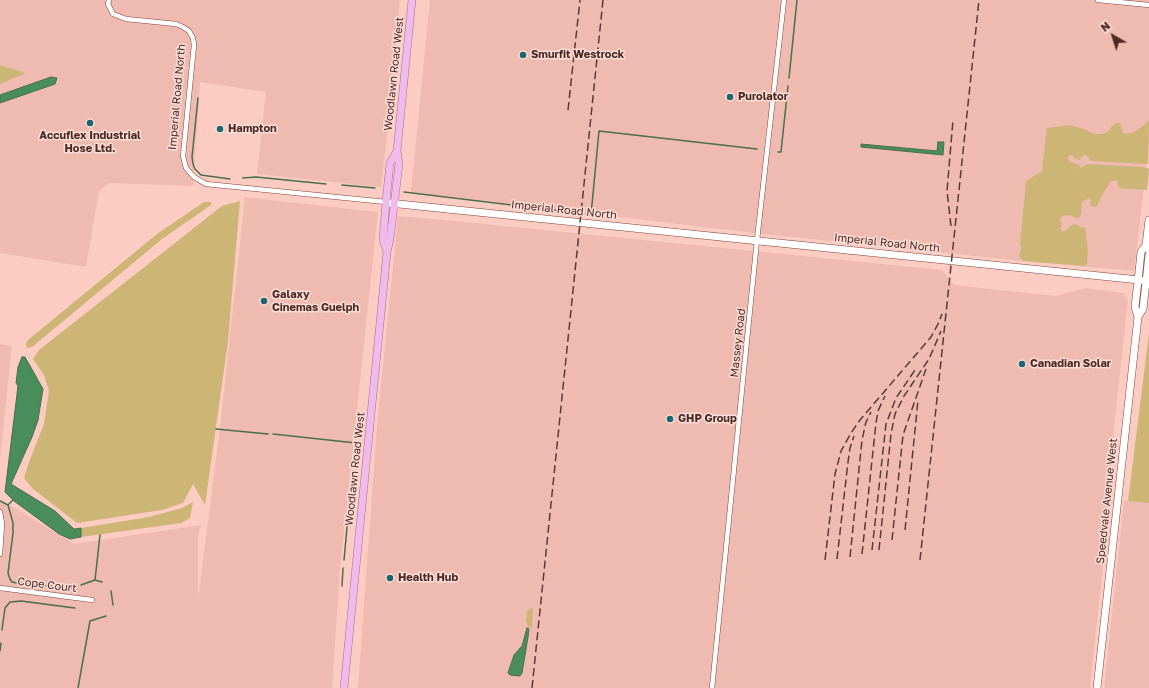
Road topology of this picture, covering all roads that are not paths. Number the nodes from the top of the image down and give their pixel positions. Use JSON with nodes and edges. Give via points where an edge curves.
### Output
{"nodes":[{"id":1,"x":109,"y":0,"type":"edge"},
{"id":2,"x":412,"y":0,"type":"edge"},
{"id":3,"x":784,"y":0,"type":"edge"},
{"id":4,"x":1098,"y":0,"type":"edge"},
{"id":5,"x":1149,"y":5,"type":"edge"},
{"id":6,"x":397,"y":151,"type":"junction"},
{"id":7,"x":386,"y":202,"type":"junction"},
{"id":8,"x":394,"y":203,"type":"junction"},
{"id":9,"x":1149,"y":220,"type":"edge"},
{"id":10,"x":757,"y":240,"type":"junction"},
{"id":11,"x":1148,"y":248,"type":"edge"},
{"id":12,"x":387,"y":252,"type":"junction"},
{"id":13,"x":1149,"y":255,"type":"edge"},
{"id":14,"x":1138,"y":280,"type":"junction"},
{"id":15,"x":1148,"y":281,"type":"edge"},
{"id":16,"x":1138,"y":317,"type":"junction"},
{"id":17,"x":0,"y":512,"type":"edge"},
{"id":18,"x":0,"y":554,"type":"edge"},
{"id":19,"x":0,"y":588,"type":"edge"},
{"id":20,"x":92,"y":600,"type":"dead end"},
{"id":21,"x":344,"y":688,"type":"edge"},
{"id":22,"x":712,"y":688,"type":"edge"},
{"id":23,"x":1098,"y":688,"type":"edge"}],
"edges":[{"from":1,"to":7,"type":"street","name":"Imperial Road North","via":[[108,4],[113,14],[126,19],[176,24],[189,31],[193,38],[183,156],[186,168],[194,177],[206,184]]},
{"from":2,"to":6,"type":"main road","name":"Woodlawn Road West"},
{"from":3,"to":10,"type":"street","name":"Massey Road"},
{"from":4,"to":5,"type":"street"},
{"from":6,"to":7,"type":"main road","name":"Woodlawn Road West","via":[[390,163]]},
{"from":6,"to":8,"type":"main road","name":"Woodlawn Road West","via":[[399,164]]},
{"from":7,"to":8,"type":"street","name":"Imperial Road North"},
{"from":7,"to":12,"type":"main road","name":"Woodlawn Road West","via":[[383,239]]},
{"from":8,"to":10,"type":"street","name":"Imperial Road North"},
{"from":8,"to":12,"type":"main road","name":"Woodlawn Road West"},
{"from":9,"to":11,"type":"street","name":"Speedvale Avenue West"},
{"from":10,"to":14,"type":"street","name":"Imperial Road North"},
{"from":10,"to":22,"type":"street","name":"Massey Road"},
{"from":11,"to":14,"type":"street","name":"Speedvale Avenue West","via":[[1141,252]]},
{"from":12,"to":21,"type":"main road","name":"Woodlawn Road West"},
{"from":13,"to":15,"type":"street","name":"Speedvale Avenue West"},
{"from":14,"to":15,"type":"street","name":"Imperial Road North"},
{"from":14,"to":16,"type":"street","name":"Speedvale Avenue West","via":[[1135,307]]},
{"from":15,"to":16,"type":"street","name":"Speedvale Avenue West","via":[[1143,309]]},
{"from":16,"to":23,"type":"street","name":"Speedvale Avenue West"},
{"from":17,"to":18,"type":"street"},
{"from":19,"to":20,"type":"street","name":"Cope Court"}]}
